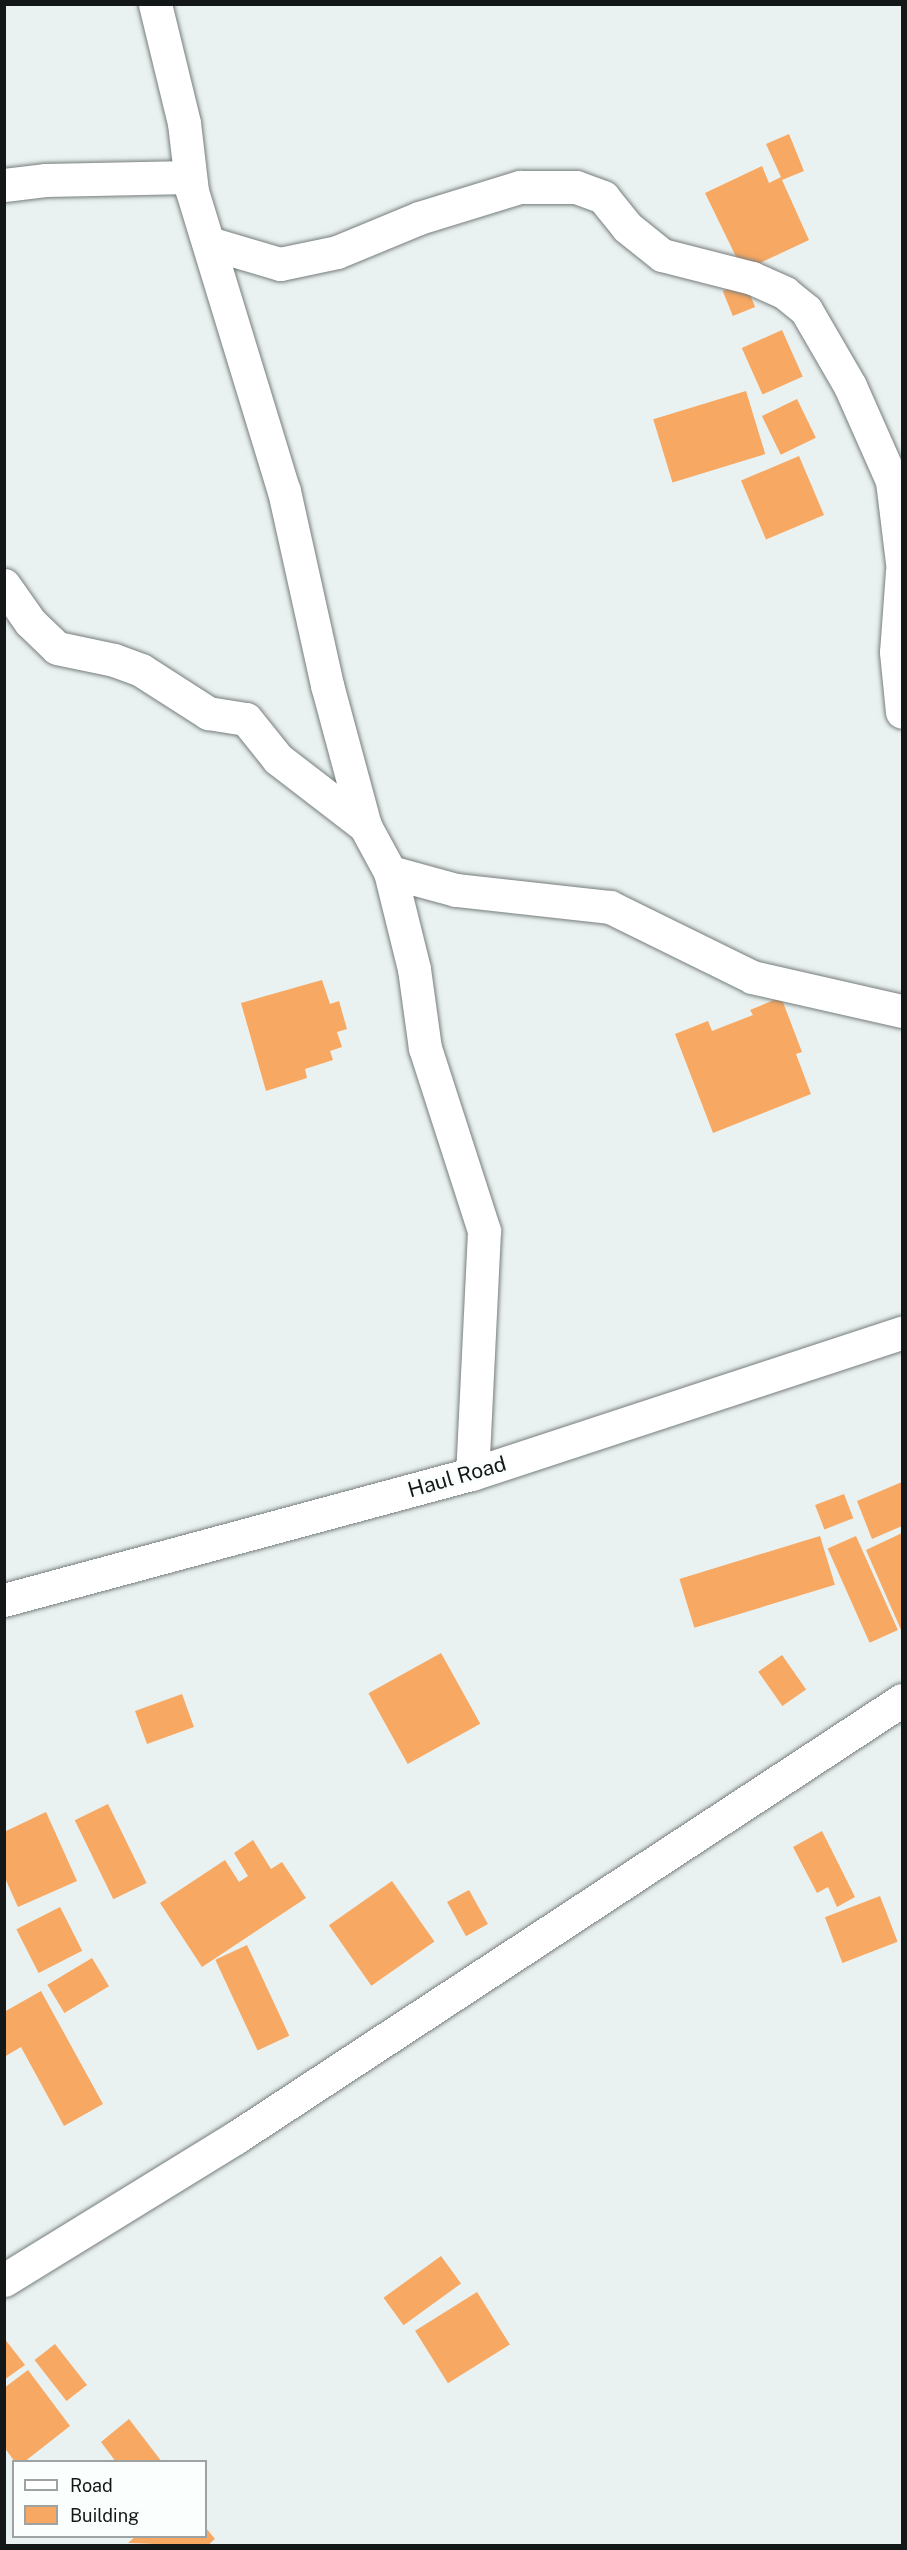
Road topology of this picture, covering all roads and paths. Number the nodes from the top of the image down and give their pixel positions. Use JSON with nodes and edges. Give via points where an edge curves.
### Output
{"nodes":[{"id":1,"x":155,"y":4,"type":"edge"},
{"id":2,"x":190,"y":177,"type":"junction"},
{"id":3,"x":4,"y":185,"type":"edge"},
{"id":4,"x":209,"y":243,"type":"junction"},
{"id":5,"x":903,"y":563,"type":"edge"},
{"id":6,"x":903,"y":571,"type":"edge"},
{"id":7,"x":4,"y":585,"type":"edge"},
{"id":8,"x":903,"y":712,"type":"edge"},
{"id":9,"x":365,"y":826,"type":"junction"},
{"id":10,"x":390,"y":872,"type":"junction"},
{"id":11,"x":903,"y":1011,"type":"edge"},
{"id":12,"x":903,"y":1333,"type":"edge"},
{"id":13,"x":472,"y":1474,"type":"junction"},
{"id":14,"x":4,"y":1600,"type":"edge"},
{"id":15,"x":903,"y":1700,"type":"edge"},
{"id":16,"x":4,"y":2280,"type":"edge"}],
"edges":[{"from":1,"to":2,"type":"street","via":[[184,123]]},
{"from":2,"to":3,"type":"street","via":[[45,180]]},
{"from":2,"to":4,"type":"street"},
{"from":4,"to":5,"type":"street","via":[[280,264],[337,252],[419,218],[520,187],[576,187],[603,197],[627,227],[662,255],[752,278],[785,293],[806,310],[850,386],[892,481]]},
{"from":4,"to":9,"type":"street","via":[[284,491],[327,685]]},
{"from":6,"to":8,"type":"street","via":[[896,652]]},
{"from":7,"to":9,"type":"street","via":[[30,621],[57,648],[141,670],[208,713],[246,719],[278,759]]},
{"from":9,"to":10,"type":"street"},
{"from":10,"to":11,"type":"street","via":[[456,890],[610,907],[752,977]]},
{"from":10,"to":13,"type":"street","via":[[414,969],[425,1048],[484,1231]]},
{"from":12,"to":13,"type":"street","name":"Haul Road"},
{"from":13,"to":14,"type":"street","name":"Haul Road"},
{"from":15,"to":16,"type":"street","via":[[235,2138]]}]}
